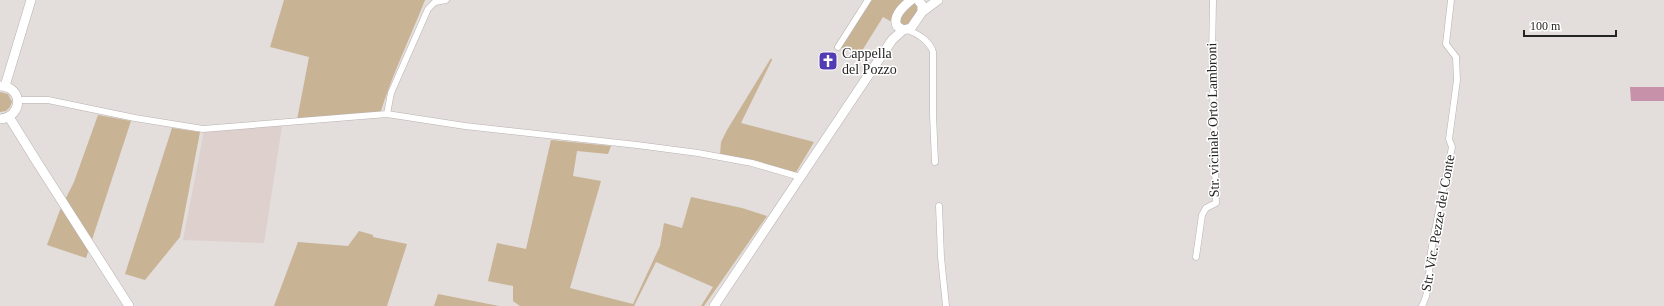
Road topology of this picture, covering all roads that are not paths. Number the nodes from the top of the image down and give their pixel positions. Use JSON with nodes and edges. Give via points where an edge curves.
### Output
{"nodes":[{"id":1,"x":32,"y":0,"type":"edge"},
{"id":2,"x":446,"y":0,"type":"edge"},
{"id":3,"x":916,"y":0,"type":"edge"},
{"id":4,"x":933,"y":0,"type":"edge"},
{"id":5,"x":938,"y":0,"type":"edge"},
{"id":6,"x":1213,"y":0,"type":"edge"},
{"id":7,"x":1451,"y":0,"type":"edge"},
{"id":8,"x":867,"y":1,"type":"edge"},
{"id":9,"x":922,"y":12,"type":"junction"},
{"id":10,"x":916,"y":21,"type":"junction"},
{"id":11,"x":896,"y":24,"type":"junction"},
{"id":12,"x":905,"y":30,"type":"junction"},
{"id":13,"x":926,"y":41,"type":"junction"},
{"id":14,"x":838,"y":47,"type":"dead end"},
{"id":15,"x":871,"y":72,"type":"junction"},
{"id":16,"x":3,"y":86,"type":"edge"},
{"id":17,"x":18,"y":100,"type":"junction"},
{"id":18,"x":387,"y":114,"type":"junction"},
{"id":19,"x":5,"y":118,"type":"edge"},
{"id":20,"x":935,"y":162,"type":"dead end"},
{"id":21,"x":800,"y":177,"type":"junction"},
{"id":22,"x":939,"y":206,"type":"dead end"},
{"id":23,"x":1196,"y":257,"type":"dead end"},
{"id":24,"x":129,"y":306,"type":"edge"},
{"id":25,"x":714,"y":306,"type":"edge"},
{"id":26,"x":946,"y":306,"type":"edge"},
{"id":27,"x":1422,"y":306,"type":"edge"}],
"edges":[{"from":1,"to":16,"type":"main road"},
{"from":2,"to":18,"type":"street","via":[[435,2],[428,9],[391,93]]},
{"from":3,"to":4,"type":"main road"},
{"from":3,"to":9,"type":"main road"},
{"from":3,"to":11,"type":"main road","via":[[897,14]]},
{"from":5,"to":9,"type":"main road"},
{"from":6,"to":23,"type":"street","name":"Str. vicinale Orto Lambroni","via":[[1216,203],[1206,208],[1202,215]]},
{"from":7,"to":27,"type":"street","name":"Str. Vic. Pezze del Conte","via":[[1446,44],[1456,57],[1457,80],[1449,139],[1452,147]]},
{"from":8,"to":14,"type":"street"},
{"from":9,"to":10,"type":"main road"},
{"from":10,"to":12,"type":"main road","via":[[911,28]]},
{"from":10,"to":13,"type":"street"},
{"from":11,"to":12,"type":"main road"},
{"from":11,"to":15,"type":"main road"},
{"from":12,"to":13,"type":"street"},
{"from":12,"to":15,"type":"main road","via":[[892,40]]},
{"from":13,"to":20,"type":"street","via":[[933,52]]},
{"from":15,"to":21,"type":"main road"},
{"from":16,"to":17,"type":"main road","via":[[12,90]]},
{"from":17,"to":18,"type":"street","via":[[48,100],[203,129]]},
{"from":17,"to":19,"type":"main road","via":[[17,108]]},
{"from":18,"to":21,"type":"street","via":[[465,126],[698,153],[752,163]]},
{"from":19,"to":24,"type":"main road"},
{"from":21,"to":25,"type":"main road"},
{"from":22,"to":26,"type":"street"}]}
